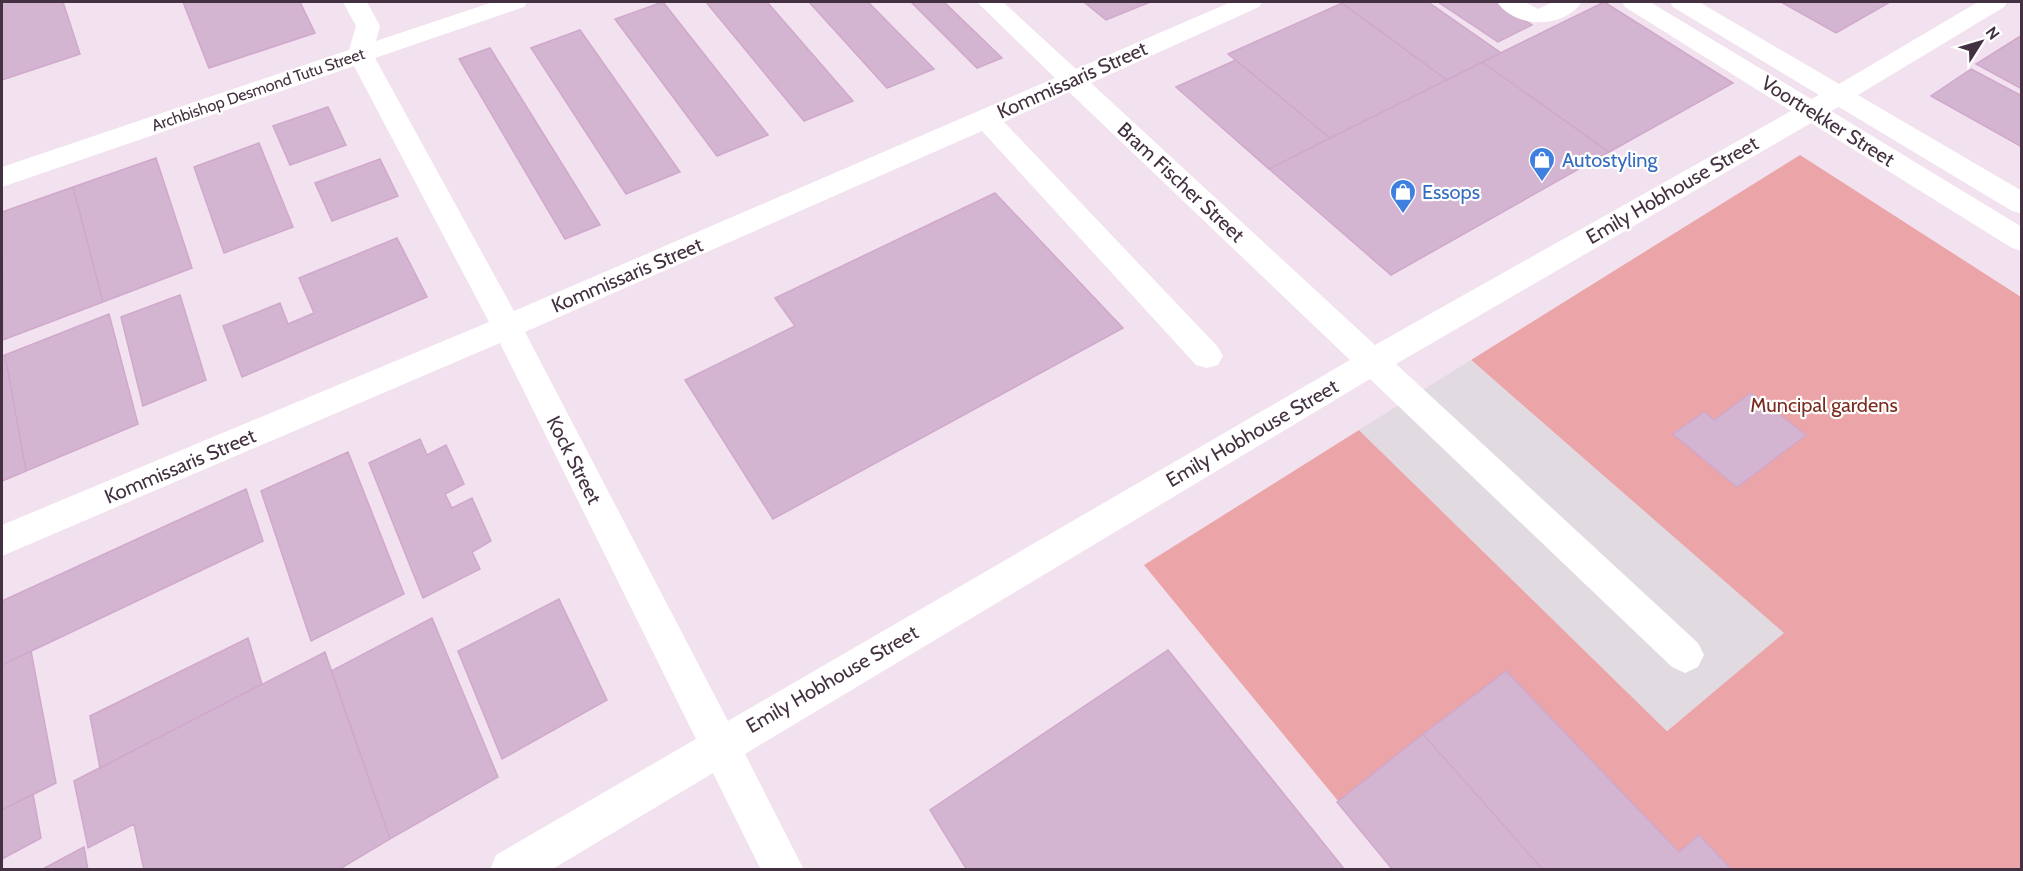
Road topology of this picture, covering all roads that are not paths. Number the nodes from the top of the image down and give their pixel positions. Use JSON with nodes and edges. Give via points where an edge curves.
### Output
{"nodes":[{"id":1,"x":355,"y":2,"type":"edge"},
{"id":2,"x":515,"y":2,"type":"edge"},
{"id":3,"x":989,"y":2,"type":"edge"},
{"id":4,"x":1250,"y":2,"type":"edge"},
{"id":5,"x":1509,"y":2,"type":"edge"},
{"id":6,"x":1570,"y":2,"type":"edge"},
{"id":7,"x":1634,"y":2,"type":"edge"},
{"id":8,"x":1682,"y":2,"type":"edge"},
{"id":9,"x":1995,"y":2,"type":"edge"},
{"id":10,"x":360,"y":54,"type":"junction"},
{"id":11,"x":1071,"y":79,"type":"junction"},
{"id":12,"x":1825,"y":103,"type":"junction"},
{"id":13,"x":986,"y":119,"type":"junction"},
{"id":14,"x":2,"y":177,"type":"edge"},
{"id":15,"x":2022,"y":204,"type":"edge"},
{"id":16,"x":2022,"y":241,"type":"edge"},
{"id":17,"x":507,"y":327,"type":"junction"},
{"id":18,"x":1207,"y":356,"type":"dead end"},
{"id":19,"x":1372,"y":362,"type":"junction"},
{"id":20,"x":2,"y":541,"type":"edge"},
{"id":21,"x":1685,"y":655,"type":"dead end"},
{"id":22,"x":719,"y":746,"type":"junction"},
{"id":23,"x":511,"y":870,"type":"edge"},
{"id":24,"x":783,"y":870,"type":"edge"}],
"edges":[{"from":1,"to":10,"type":"street","via":[[368,26]]},
{"from":2,"to":10,"type":"street","name":"Archbishop Desmond Tutu Street"},
{"from":3,"to":11,"type":"street","name":"Bram Fischer Street"},
{"from":4,"to":11,"type":"street","name":"Kommissaris Street"},
{"from":5,"to":6,"type":"street","via":[[1541,17]]},
{"from":7,"to":12,"type":"street","name":"Voortrekker Street"},
{"from":8,"to":12,"type":"street","name":"Voortrekker Street"},
{"from":9,"to":12,"type":"street","name":"Emily Hobhouse Street"},
{"from":10,"to":14,"type":"street","name":"Archbishop Desmond Tutu Street"},
{"from":10,"to":17,"type":"street","name":"Kock Street"},
{"from":11,"to":13,"type":"street","name":"Kommissaris Street"},
{"from":11,"to":19,"type":"street","name":"Bram Fischer Street"},
{"from":12,"to":15,"type":"street","name":"Voortrekker Street"},
{"from":12,"to":16,"type":"street","name":"Voortrekker Street"},
{"from":12,"to":19,"type":"street","name":"Emily Hobhouse Street"},
{"from":13,"to":17,"type":"street","name":"Kommissaris Street"},
{"from":13,"to":18,"type":"street"},
{"from":17,"to":20,"type":"street","name":"Kommissaris Street"},
{"from":17,"to":22,"type":"street","name":"Kock Street"},
{"from":19,"to":21,"type":"street","name":"Bram Fischer Street"},
{"from":19,"to":22,"type":"street","name":"Emily Hobhouse Street"},
{"from":22,"to":23,"type":"street","name":"Emily Hobhouse Street"},
{"from":22,"to":24,"type":"street","name":"Kock Street"}]}
